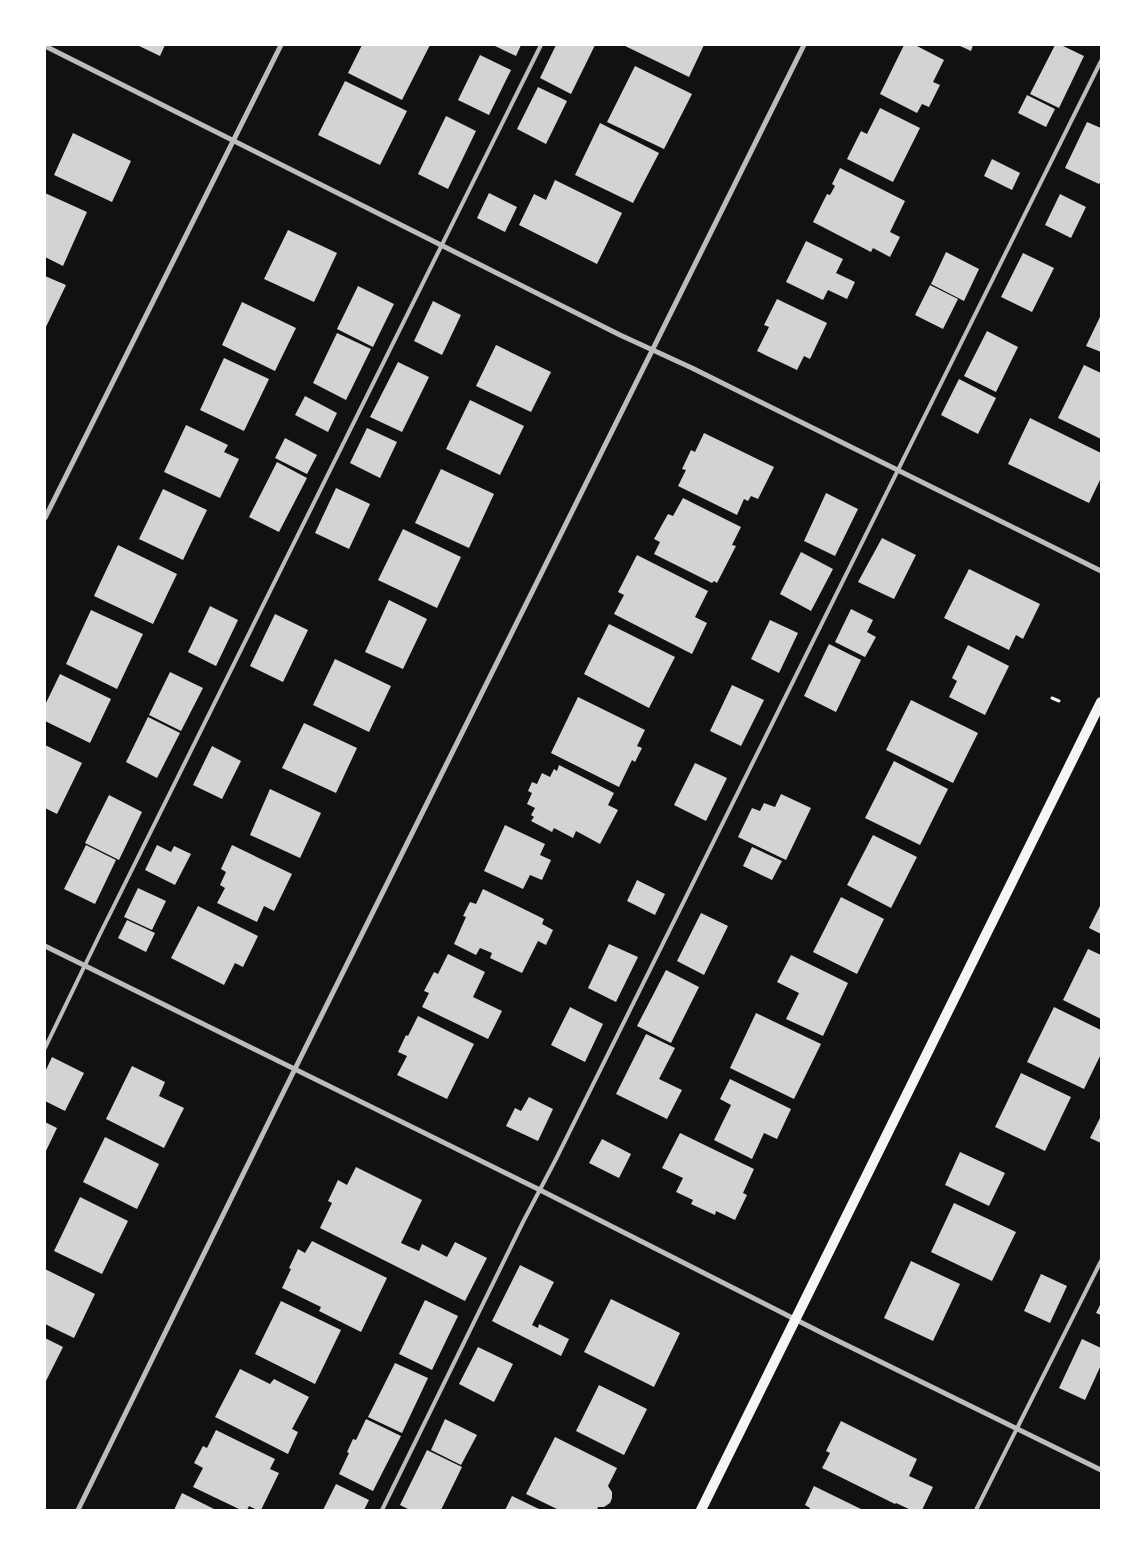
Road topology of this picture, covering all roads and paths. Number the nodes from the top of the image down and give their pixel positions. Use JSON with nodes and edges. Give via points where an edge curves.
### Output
{"nodes":[{"id":1,"x":280,"y":45,"type":"edge"},
{"id":2,"x":541,"y":45,"type":"edge"},
{"id":3,"x":804,"y":45,"type":"edge"},
{"id":4,"x":45,"y":46,"type":"edge"},
{"id":5,"x":1101,"y":61,"type":"edge"},
{"id":6,"x":234,"y":140,"type":"junction"},
{"id":7,"x":442,"y":245,"type":"junction"},
{"id":8,"x":653,"y":350,"type":"junction"},
{"id":9,"x":898,"y":469,"type":"junction"},
{"id":10,"x":45,"y":518,"type":"edge"},
{"id":11,"x":1101,"y":571,"type":"edge"},
{"id":12,"x":1052,"y":698,"type":"dead end"},
{"id":13,"x":1059,"y":701,"type":"dead end"},
{"id":14,"x":1101,"y":702,"type":"edge"},
{"id":15,"x":45,"y":946,"type":"edge"},
{"id":16,"x":85,"y":965,"type":"junction"},
{"id":17,"x":45,"y":1048,"type":"edge"},
{"id":18,"x":295,"y":1069,"type":"junction"},
{"id":19,"x":540,"y":1190,"type":"junction"},
{"id":20,"x":1101,"y":1261,"type":"edge"},
{"id":21,"x":796,"y":1320,"type":"junction"},
{"id":22,"x":1017,"y":1428,"type":"junction"},
{"id":23,"x":1101,"y":1470,"type":"edge"},
{"id":24,"x":78,"y":1510,"type":"edge"},
{"id":25,"x":382,"y":1510,"type":"edge"},
{"id":26,"x":701,"y":1510,"type":"edge"},
{"id":27,"x":976,"y":1510,"type":"edge"}],
"edges":[{"from":1,"to":6,"type":"street"},
{"from":2,"to":7,"type":"lane"},
{"from":3,"to":8,"type":"street"},
{"from":4,"to":6,"type":"street"},
{"from":5,"to":9,"type":"lane"},
{"from":6,"to":7,"type":"street"},
{"from":6,"to":10,"type":"street"},
{"from":7,"to":8,"type":"street"},
{"from":7,"to":16,"type":"lane"},
{"from":8,"to":9,"type":"street"},
{"from":8,"to":18,"type":"street"},
{"from":9,"to":11,"type":"street"},
{"from":9,"to":19,"type":"lane"},
{"from":12,"to":13,"type":"path"},
{"from":14,"to":21,"type":"main road"},
{"from":15,"to":16,"type":"street"},
{"from":16,"to":17,"type":"lane"},
{"from":16,"to":18,"type":"street"},
{"from":18,"to":19,"type":"street"},
{"from":18,"to":24,"type":"street"},
{"from":19,"to":21,"type":"street"},
{"from":19,"to":25,"type":"lane"},
{"from":20,"to":22,"type":"lane"},
{"from":21,"to":22,"type":"street"},
{"from":21,"to":26,"type":"main road"},
{"from":22,"to":23,"type":"street"},
{"from":22,"to":27,"type":"lane"}]}
